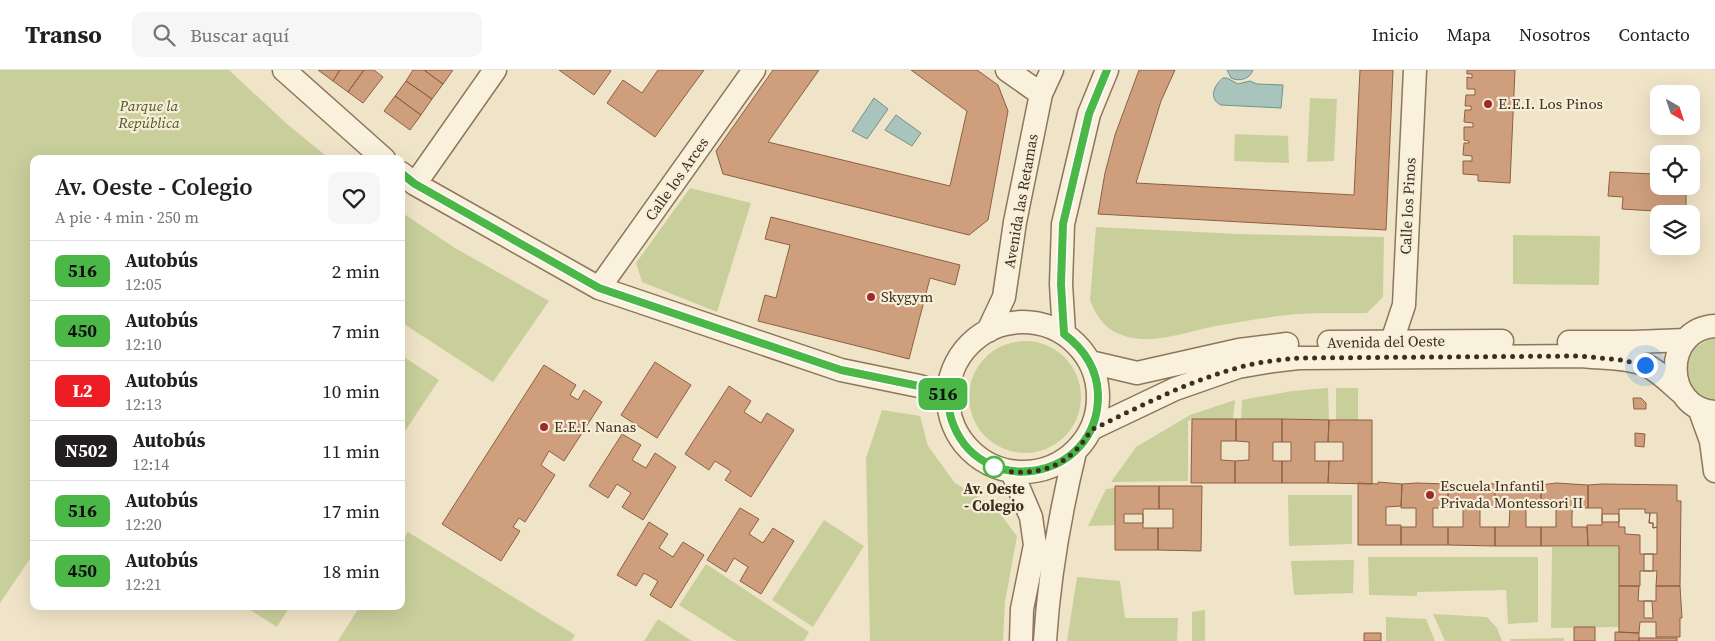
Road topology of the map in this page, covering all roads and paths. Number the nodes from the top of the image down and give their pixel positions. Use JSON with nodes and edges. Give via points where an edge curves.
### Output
{"nodes":[{"id":1,"x":284,"y":70,"type":"edge"},
{"id":2,"x":495,"y":70,"type":"edge"},
{"id":3,"x":754,"y":70,"type":"edge"},
{"id":4,"x":1007,"y":70,"type":"edge"},
{"id":5,"x":1052,"y":70,"type":"edge"},
{"id":6,"x":1107,"y":70,"type":"edge"},
{"id":7,"x":1415,"y":70,"type":"edge"},
{"id":8,"x":1041,"y":94,"type":"junction"},
{"id":9,"x":380,"y":155,"type":"edge"},
{"id":10,"x":408,"y":178,"type":"edge"},
{"id":11,"x":599,"y":288,"type":"junction"},
{"id":12,"x":1715,"y":326,"type":"edge"},
{"id":13,"x":988,"y":331,"type":"junction"},
{"id":14,"x":1064,"y":334,"type":"junction"},
{"id":15,"x":1686,"y":340,"type":"junction"},
{"id":16,"x":1392,"y":341,"type":"junction"},
{"id":17,"x":1090,"y":362,"type":"junction"},
{"id":18,"x":948,"y":395,"type":"junction"},
{"id":19,"x":1699,"y":405,"type":"edge"},
{"id":20,"x":1091,"y":430,"type":"junction"},
{"id":21,"x":1075,"y":452,"type":"junction"},
{"id":22,"x":1715,"y":471,"type":"edge"},
{"id":23,"x":1012,"y":472,"type":"junction"},
{"id":24,"x":1022,"y":641,"type":"edge"},
{"id":25,"x":1045,"y":641,"type":"edge"}],
"edges":[{"from":1,"to":9,"type":"street"},
{"from":2,"to":10,"type":"street"},
{"from":3,"to":11,"type":"street","name":"Calle los Arces"},
{"from":4,"to":8,"type":"street"},
{"from":5,"to":8,"type":"street","name":"Avenida las Retamas"},
{"from":6,"to":14,"type":"street","via":[[1089,114],[1063,224],[1061,284]]},
{"from":7,"to":16,"type":"street","name":"Calle los Pinos","via":[[1404,305]]},
{"from":8,"to":13,"type":"street","name":"Avenida las Retamas","via":[[1015,222],[1004,297]]},
{"from":10,"to":11,"type":"street"},
{"from":11,"to":18,"type":"street","via":[[841,370]]},
{"from":12,"to":15,"type":"street","via":[[1695,332]]},
{"from":13,"to":14,"type":"street","via":[[1006,324],[1026,322],[1046,325]]},
{"from":13,"to":18,"type":"street","via":[[967,347],[953,370]]},
{"from":14,"to":17,"type":"street"},
{"from":15,"to":16,"type":"street","name":"Avenida del Oeste"},
{"from":15,"to":19,"type":"street","via":[[1675,362],[1676,379]]},
{"from":16,"to":17,"type":"street","name":"Avenida del Oeste","via":[[1299,343],[1239,350],[1137,373]]},
{"from":17,"to":20,"type":"street","via":[[1098,384],[1098,407]]},
{"from":18,"to":23,"type":"street","via":[[950,417],[959,437],[974,454],[993,466]]},
{"from":19,"to":20,"type":"street","name":"Avenida del Oeste","via":[[1645,365],[1621,360],[1580,356],[1298,358],[1238,367],[1196,381]]},
{"from":19,"to":22,"type":"street","via":[[1711,442]]},
{"from":20,"to":21,"type":"street"},
{"from":21,"to":23,"type":"street","via":[[1056,465],[1035,472]]},
{"from":21,"to":25,"type":"street","via":[[1058,533]]},
{"from":23,"to":24,"type":"street","via":[[1031,517],[1035,545],[1022,609]]}]}
